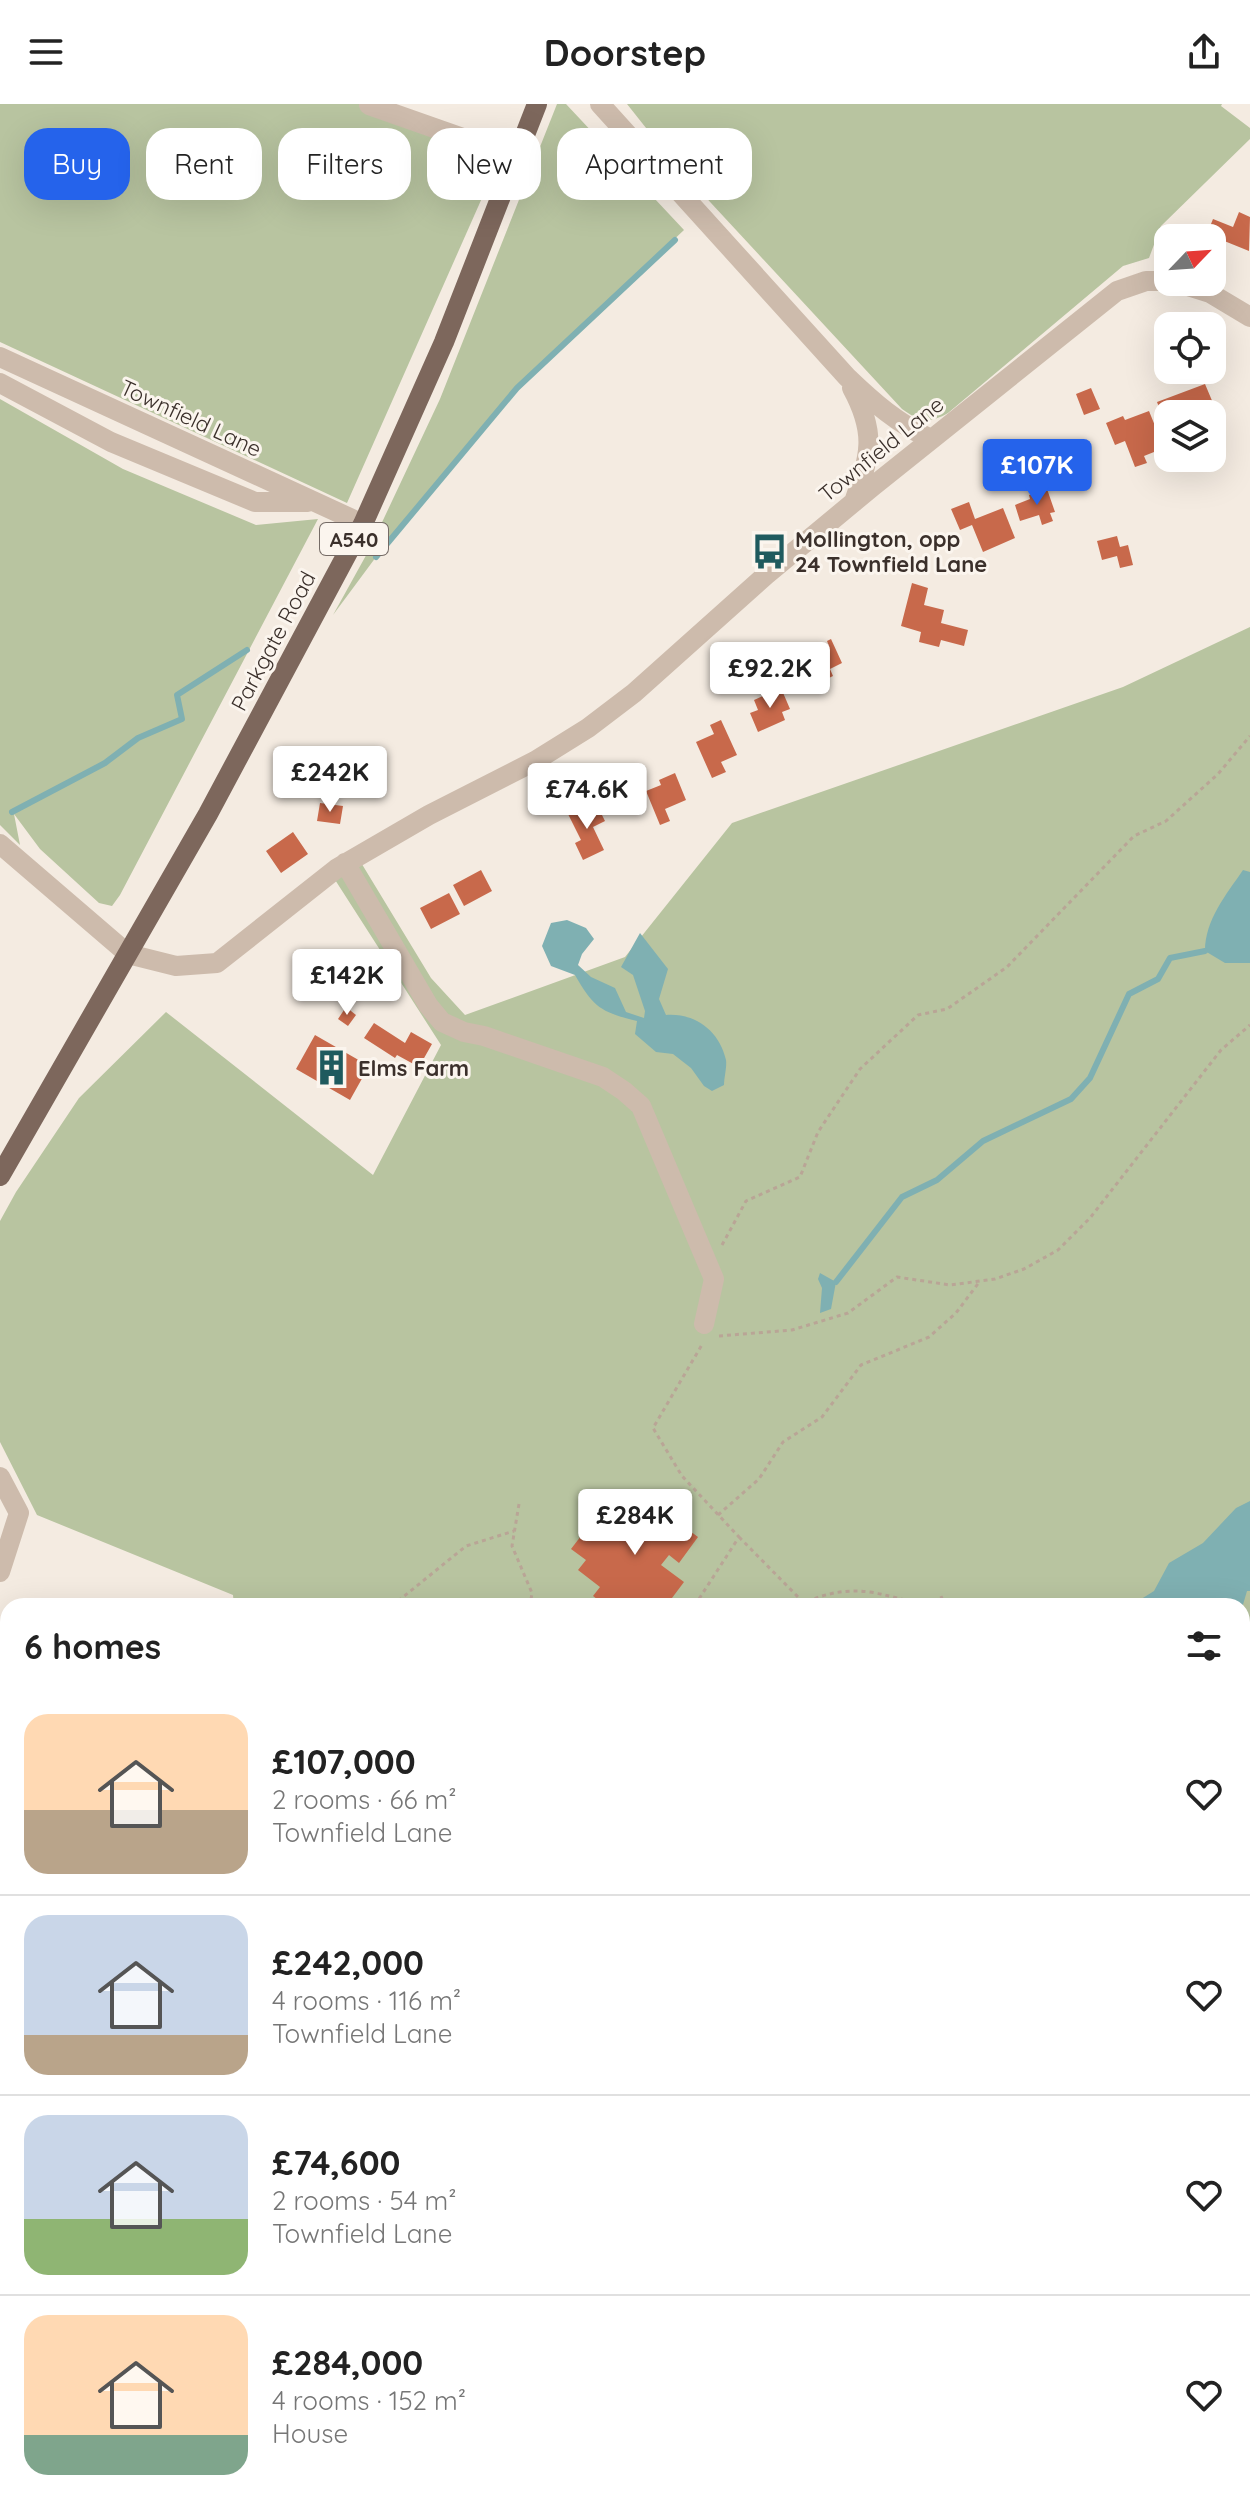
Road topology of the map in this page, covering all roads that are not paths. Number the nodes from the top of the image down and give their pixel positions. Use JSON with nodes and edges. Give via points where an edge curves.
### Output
{"nodes":[{"id":1,"x":537,"y":104,"type":"edge"},
{"id":2,"x":600,"y":104,"type":"edge"},
{"id":3,"x":369,"y":105,"type":"edge"},
{"id":4,"x":434,"y":128,"type":"edge"},
{"id":5,"x":528,"y":128,"type":"edge"},
{"id":6,"x":500,"y":200,"type":"edge"},
{"id":7,"x":1154,"y":281,"type":"edge"},
{"id":8,"x":1215,"y":296,"type":"edge"},
{"id":9,"x":1250,"y":317,"type":"edge"},
{"id":10,"x":0,"y":357,"type":"edge"},
{"id":11,"x":847,"y":377,"type":"junction"},
{"id":12,"x":0,"y":383,"type":"edge"},
{"id":13,"x":931,"y":439,"type":"junction"},
{"id":14,"x":316,"y":502,"type":"junction"},
{"id":15,"x":854,"y":502,"type":"junction"},
{"id":16,"x":363,"y":524,"type":"junction"},
{"id":17,"x":0,"y":844,"type":"edge"},
{"id":18,"x":345,"y":863,"type":"junction"},
{"id":19,"x":128,"y":954,"type":"junction"},
{"id":20,"x":0,"y":1176,"type":"edge"},
{"id":21,"x":704,"y":1324,"type":"dead end"},
{"id":22,"x":0,"y":1477,"type":"edge"},
{"id":23,"x":0,"y":1572,"type":"edge"}],
"edges":[{"from":1,"to":5,"type":"main road","name":"Parkgate Road","number":"A540"},
{"from":2,"to":11,"type":"street"},
{"from":3,"to":4,"type":"street"},
{"from":6,"to":16,"type":"main road","name":"Parkgate Road","number":"A540"},
{"from":7,"to":13,"type":"street","name":"Townfield Lane","via":[[1117,291]]},
{"from":8,"to":9,"type":"street"},
{"from":10,"to":14,"type":"street","name":"Townfield Lane"},
{"from":11,"to":13,"type":"street","via":[[888,415]]},
{"from":11,"to":15,"type":"street","via":[[869,431],[868,461]]},
{"from":12,"to":14,"type":"street","via":[[111,442],[255,502]]},
{"from":13,"to":15,"type":"street","name":"Townfield Lane"},
{"from":14,"to":16,"type":"street","name":"Townfield Lane"},
{"from":15,"to":18,"type":"street","name":"Townfield Lane","via":[[588,728]]},
{"from":16,"to":19,"type":"main road","name":"Parkgate Road","number":"A540"},
{"from":17,"to":19,"type":"street","name":"Townfield Lane"},
{"from":18,"to":19,"type":"street","name":"Townfield Lane","via":[[217,963],[176,966]]},
{"from":18,"to":21,"type":"street","via":[[442,1022],[603,1077],[641,1106],[714,1279]]},
{"from":19,"to":20,"type":"main road","name":"Parkgate Road","number":"A540"},
{"from":22,"to":23,"type":"street","via":[[19,1513]]}]}
